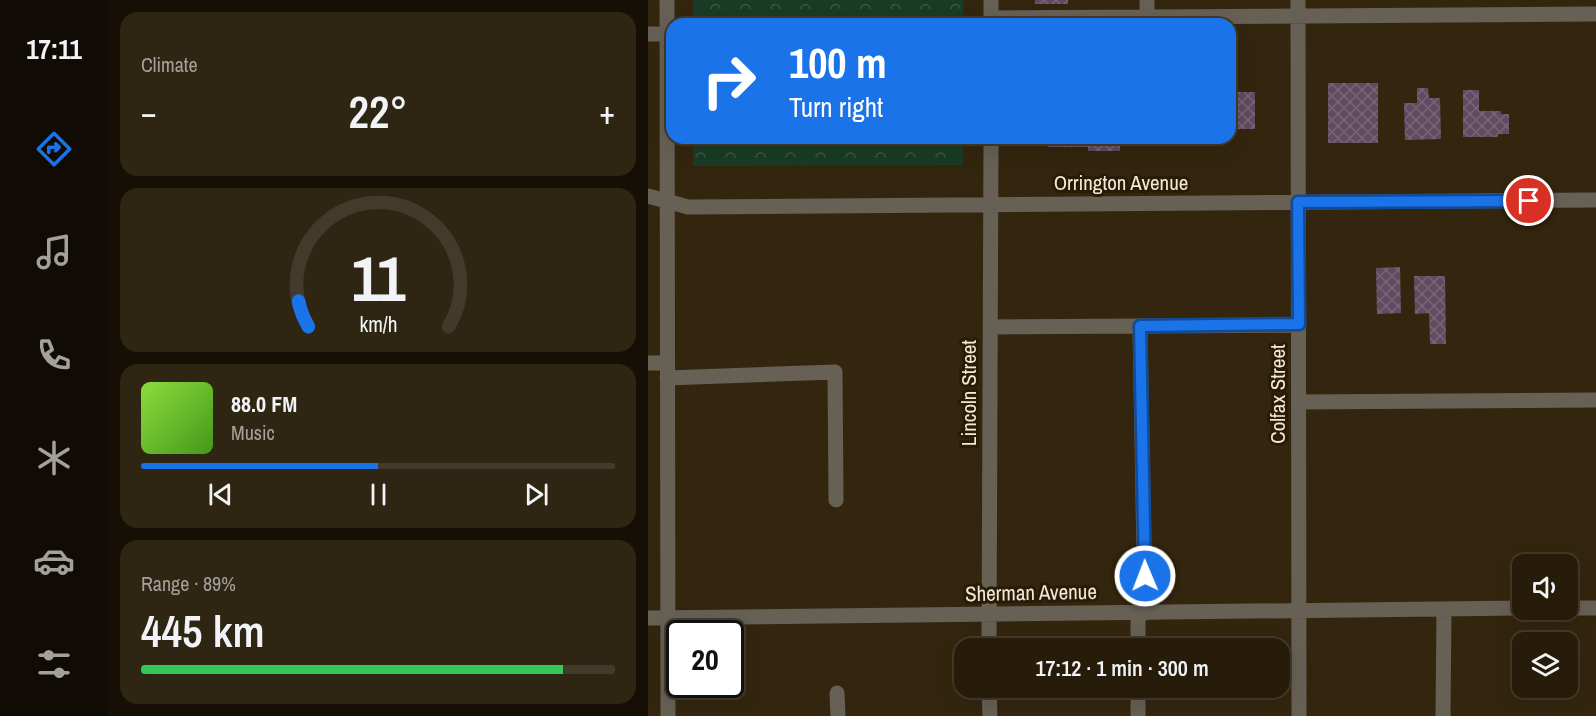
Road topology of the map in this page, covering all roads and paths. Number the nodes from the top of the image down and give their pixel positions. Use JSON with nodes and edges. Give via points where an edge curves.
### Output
{"nodes":[{"id":1,"x":667,"y":0,"type":"edge"},
{"id":2,"x":991,"y":0,"type":"edge"},
{"id":3,"x":1147,"y":0,"type":"edge"},
{"id":4,"x":1298,"y":8,"type":"edge"},
{"id":5,"x":1454,"y":8,"type":"edge"},
{"id":6,"x":1596,"y":14,"type":"edge"},
{"id":7,"x":1147,"y":17,"type":"junction"},
{"id":8,"x":667,"y":18,"type":"edge"},
{"id":9,"x":991,"y":18,"type":"edge"},
{"id":10,"x":1108,"y":18,"type":"edge"},
{"id":11,"x":648,"y":34,"type":"edge"},
{"id":12,"x":666,"y":34,"type":"edge"},
{"id":13,"x":667,"y":144,"type":"edge"},
{"id":14,"x":991,"y":144,"type":"edge"},
{"id":15,"x":648,"y":196,"type":"edge"},
{"id":16,"x":1596,"y":200,"type":"edge"},
{"id":17,"x":667,"y":201,"type":"junction"},
{"id":18,"x":1298,"y":202,"type":"junction"},
{"id":19,"x":992,"y":205,"type":"junction"},
{"id":20,"x":1299,"y":324,"type":"junction"},
{"id":21,"x":1140,"y":326,"type":"junction"},
{"id":22,"x":991,"y":327,"type":"junction"},
{"id":23,"x":648,"y":363,"type":"edge"},
{"id":24,"x":667,"y":370,"type":"junction"},
{"id":25,"x":1596,"y":400,"type":"edge"},
{"id":26,"x":1299,"y":402,"type":"junction"},
{"id":27,"x":836,"y":500,"type":"dead end"},
{"id":28,"x":1512,"y":608,"type":"edge"},
{"id":29,"x":1578,"y":608,"type":"edge"},
{"id":30,"x":1596,"y":608,"type":"edge"},
{"id":31,"x":1444,"y":609,"type":"junction"},
{"id":32,"x":1299,"y":611,"type":"junction"},
{"id":33,"x":1142,"y":613,"type":"junction"},
{"id":34,"x":989,"y":615,"type":"junction"},
{"id":35,"x":648,"y":618,"type":"edge"},
{"id":36,"x":668,"y":618,"type":"junction"},
{"id":37,"x":989,"y":638,"type":"edge"},
{"id":38,"x":1139,"y":638,"type":"edge"},
{"id":39,"x":837,"y":693,"type":"dead end"},
{"id":40,"x":990,"y":698,"type":"edge"},
{"id":41,"x":1138,"y":698,"type":"edge"},
{"id":42,"x":668,"y":716,"type":"edge"},
{"id":43,"x":838,"y":716,"type":"edge"},
{"id":44,"x":990,"y":716,"type":"edge"},
{"id":45,"x":1138,"y":716,"type":"edge"},
{"id":46,"x":1299,"y":716,"type":"edge"},
{"id":47,"x":1443,"y":716,"type":"edge"}],
"edges":[{"from":1,"to":8,"type":"street"},
{"from":2,"to":9,"type":"street"},
{"from":3,"to":7,"type":"street"},
{"from":4,"to":5,"type":"street"},
{"from":4,"to":7,"type":"street"},
{"from":4,"to":18,"type":"street","name":"Colfax Street"},
{"from":5,"to":6,"type":"street"},
{"from":7,"to":10,"type":"street"},
{"from":11,"to":12,"type":"street"},
{"from":13,"to":17,"type":"street"},
{"from":14,"to":19,"type":"street","name":"Lincoln Street"},
{"from":15,"to":17,"type":"street","name":"Orrington Avenue"},
{"from":16,"to":18,"type":"street","name":"Orrington Avenue"},
{"from":17,"to":19,"type":"street","name":"Orrington Avenue","via":[[688,207]]},
{"from":17,"to":24,"type":"street"},
{"from":18,"to":19,"type":"street","name":"Orrington Avenue"},
{"from":18,"to":20,"type":"street","name":"Colfax Street"},
{"from":19,"to":22,"type":"street","name":"Lincoln Street"},
{"from":20,"to":21,"type":"street"},
{"from":20,"to":26,"type":"street","name":"Colfax Street"},
{"from":21,"to":22,"type":"street"},
{"from":21,"to":33,"type":"street"},
{"from":22,"to":34,"type":"street","name":"Lincoln Street"},
{"from":23,"to":24,"type":"street"},
{"from":24,"to":27,"type":"street","via":[[835,372]]},
{"from":24,"to":36,"type":"street"},
{"from":25,"to":26,"type":"street"},
{"from":26,"to":32,"type":"street","name":"Colfax Street"},
{"from":28,"to":31,"type":"street","name":"Sherman Avenue"},
{"from":29,"to":30,"type":"street"},
{"from":31,"to":32,"type":"street","name":"Sherman Avenue"},
{"from":31,"to":47,"type":"street"},
{"from":32,"to":33,"type":"street","name":"Sherman Avenue"},
{"from":32,"to":46,"type":"street","name":"Colfax Street"},
{"from":33,"to":34,"type":"street","name":"Sherman Avenue"},
{"from":33,"to":38,"type":"street"},
{"from":34,"to":36,"type":"street","name":"Sherman Avenue"},
{"from":34,"to":37,"type":"street","name":"Lincoln Street"},
{"from":35,"to":36,"type":"street","name":"Sherman Avenue"},
{"from":36,"to":42,"type":"street"},
{"from":39,"to":43,"type":"street"},
{"from":40,"to":44,"type":"street"},
{"from":41,"to":45,"type":"street"}]}
